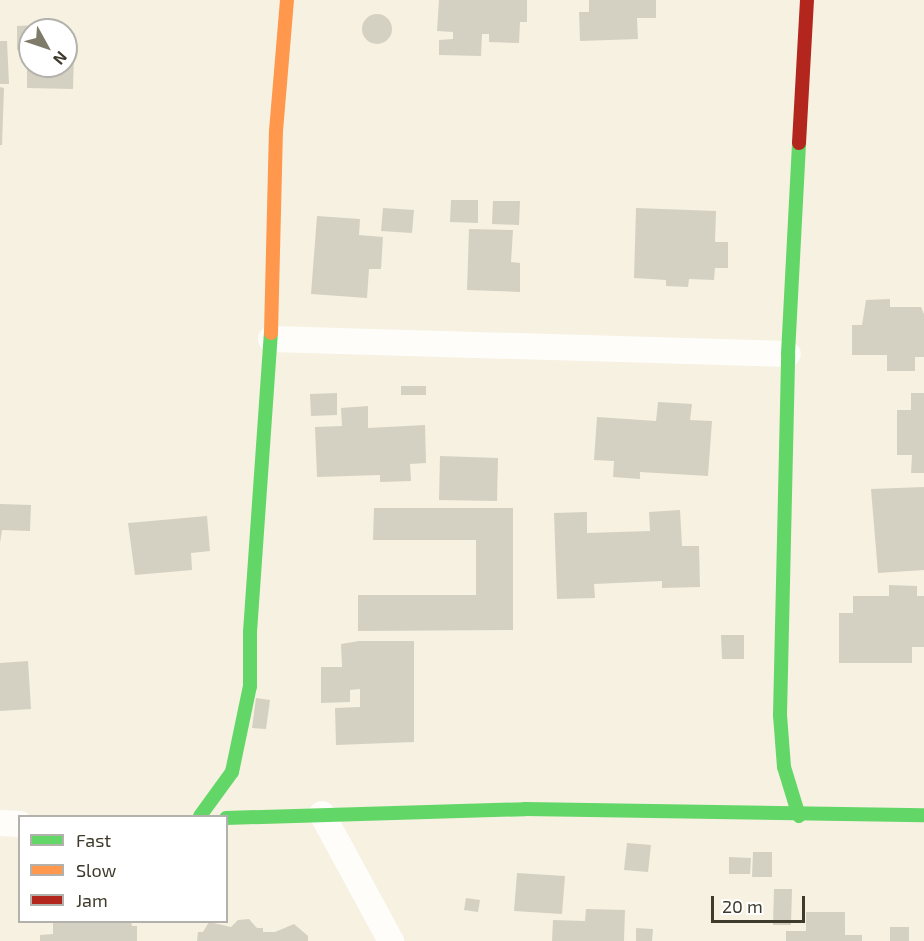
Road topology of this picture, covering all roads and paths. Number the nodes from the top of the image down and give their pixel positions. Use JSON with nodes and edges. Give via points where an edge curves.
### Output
{"nodes":[{"id":1,"x":287,"y":0,"type":"edge"},
{"id":2,"x":807,"y":0,"type":"edge"},
{"id":3,"x":271,"y":339,"type":"junction"},
{"id":4,"x":788,"y":354,"type":"junction"},
{"id":5,"x":322,"y":814,"type":"junction"},
{"id":6,"x":201,"y":815,"type":"edge"},
{"id":7,"x":924,"y":815,"type":"edge"},
{"id":8,"x":799,"y":816,"type":"junction"},
{"id":9,"x":228,"y":818,"type":"edge"},
{"id":10,"x":0,"y":823,"type":"edge"},
{"id":11,"x":18,"y":824,"type":"edge"},
{"id":12,"x":392,"y":941,"type":"edge"}],
"edges":[{"from":1,"to":3,"type":"street","via":[[276,131]]},
{"from":2,"to":4,"type":"street"},
{"from":3,"to":4,"type":"street"},
{"from":3,"to":6,"type":"street","via":[[250,632],[250,686],[243,736],[232,772]]},
{"from":4,"to":8,"type":"street","via":[[780,715],[784,767]]},
{"from":5,"to":8,"type":"street","via":[[525,809]]},
{"from":5,"to":9,"type":"street"},
{"from":5,"to":12,"type":"street"},
{"from":7,"to":8,"type":"street"},
{"from":10,"to":11,"type":"street"}]}
